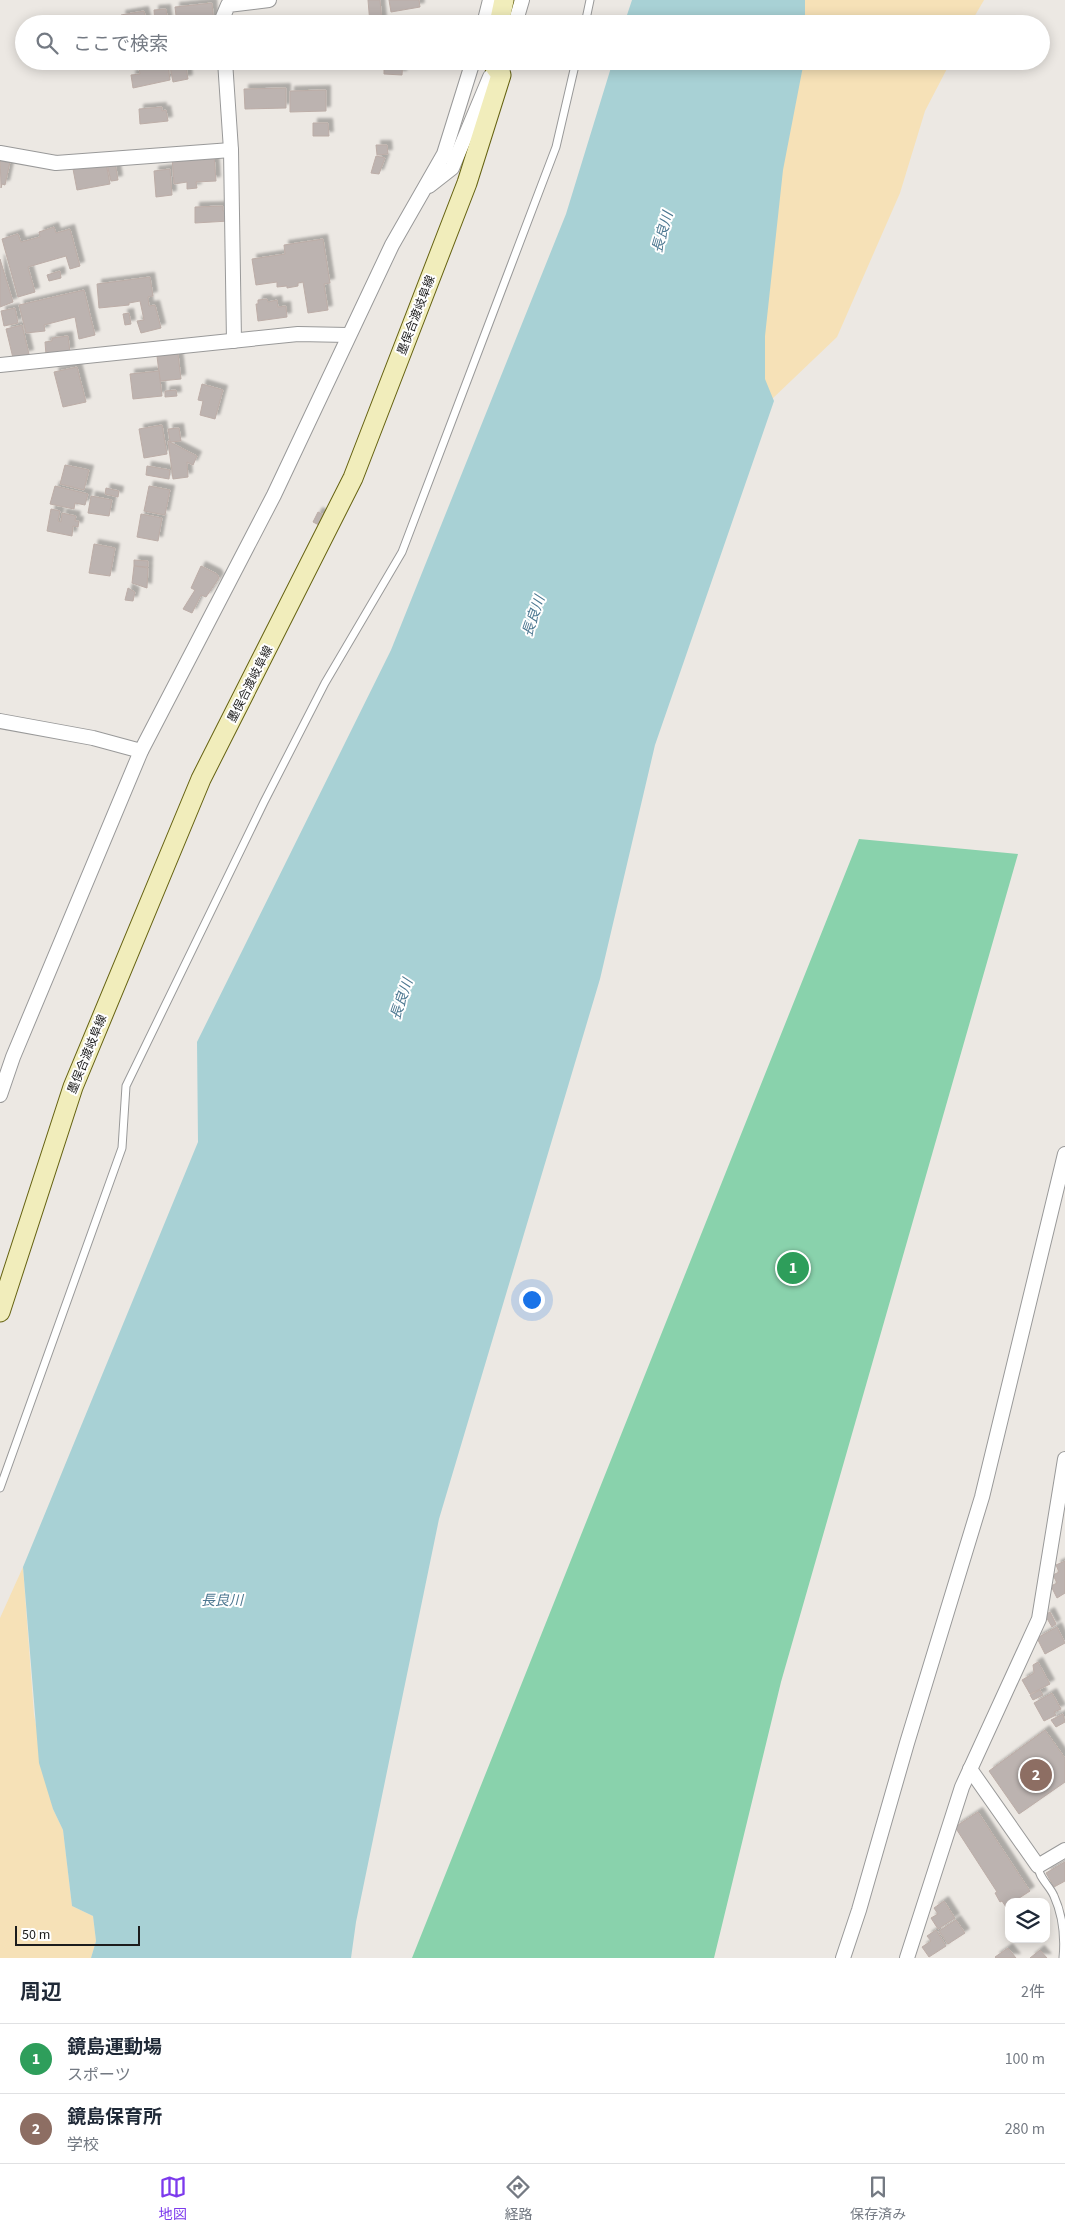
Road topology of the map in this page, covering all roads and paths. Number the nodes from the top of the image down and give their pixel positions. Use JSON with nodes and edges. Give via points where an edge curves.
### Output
{"nodes":[{"id":1,"x":269,"y":0,"type":"edge"},
{"id":2,"x":490,"y":0,"type":"edge"},
{"id":3,"x":504,"y":0,"type":"edge"},
{"id":4,"x":522,"y":0,"type":"edge"},
{"id":5,"x":590,"y":0,"type":"edge"},
{"id":6,"x":224,"y":15,"type":"edge"},
{"id":7,"x":486,"y":15,"type":"edge"},
{"id":8,"x":501,"y":15,"type":"edge"},
{"id":9,"x":518,"y":15,"type":"edge"},
{"id":10,"x":587,"y":15,"type":"edge"},
{"id":11,"x":226,"y":70,"type":"edge"},
{"id":12,"x":470,"y":70,"type":"edge"},
{"id":13,"x":496,"y":70,"type":"edge"},
{"id":14,"x":498,"y":70,"type":"edge"},
{"id":15,"x":574,"y":70,"type":"edge"},
{"id":16,"x":231,"y":150,"type":"junction"},
{"id":17,"x":0,"y":153,"type":"edge"},
{"id":18,"x":422,"y":191,"type":"junction"},
{"id":19,"x":348,"y":335,"type":"junction"},
{"id":20,"x":234,"y":341,"type":"junction"},
{"id":21,"x":0,"y":365,"type":"edge"},
{"id":22,"x":0,"y":721,"type":"edge"},
{"id":23,"x":141,"y":751,"type":"junction"},
{"id":24,"x":0,"y":1095,"type":"edge"},
{"id":25,"x":1065,"y":1154,"type":"edge"},
{"id":26,"x":0,"y":1312,"type":"edge"},
{"id":27,"x":1065,"y":1459,"type":"edge"},
{"id":28,"x":1063,"y":1479,"type":"edge"},
{"id":29,"x":0,"y":1488,"type":"edge"},
{"id":30,"x":970,"y":1769,"type":"junction"},
{"id":31,"x":1065,"y":1850,"type":"edge"},
{"id":32,"x":1038,"y":1866,"type":"junction"},
{"id":33,"x":843,"y":1958,"type":"edge"},
{"id":34,"x":907,"y":1958,"type":"edge"},
{"id":35,"x":1063,"y":1958,"type":"edge"}],
"edges":[{"from":1,"to":6,"type":"street","via":[[228,5]]},
{"from":2,"to":7,"type":"street"},
{"from":3,"to":8,"type":"main road"},
{"from":4,"to":9,"type":"street"},
{"from":5,"to":10,"type":"lane"},
{"from":11,"to":16,"type":"street"},
{"from":12,"to":18,"type":"street","via":[[444,154]]},
{"from":13,"to":18,"type":"street","via":[[452,168]]},
{"from":14,"to":26,"type":"main road","name":"墨俣合渡岐阜線","via":[[467,183],[353,478],[201,779],[77,1078]]},
{"from":15,"to":29,"type":"lane","via":[[556,147],[402,552],[325,683],[126,1086],[122,1148]]},
{"from":16,"to":17,"type":"street","via":[[56,163]]},
{"from":16,"to":20,"type":"street"},
{"from":18,"to":19,"type":"street"},
{"from":19,"to":20,"type":"street","via":[[298,334]]},
{"from":19,"to":23,"type":"street","via":[[274,495]]},
{"from":20,"to":21,"type":"street"},
{"from":22,"to":23,"type":"street","via":[[93,738]]},
{"from":23,"to":24,"type":"street"},
{"from":25,"to":33,"type":"street","via":[[982,1497]]},
{"from":27,"to":28,"type":"street"},
{"from":28,"to":30,"type":"street","via":[[1039,1619]]},
{"from":30,"to":32,"type":"street"},
{"from":30,"to":34,"type":"street"},
{"from":31,"to":32,"type":"street"},
{"from":32,"to":35,"type":"lane","via":[[1061,1917]]}]}
